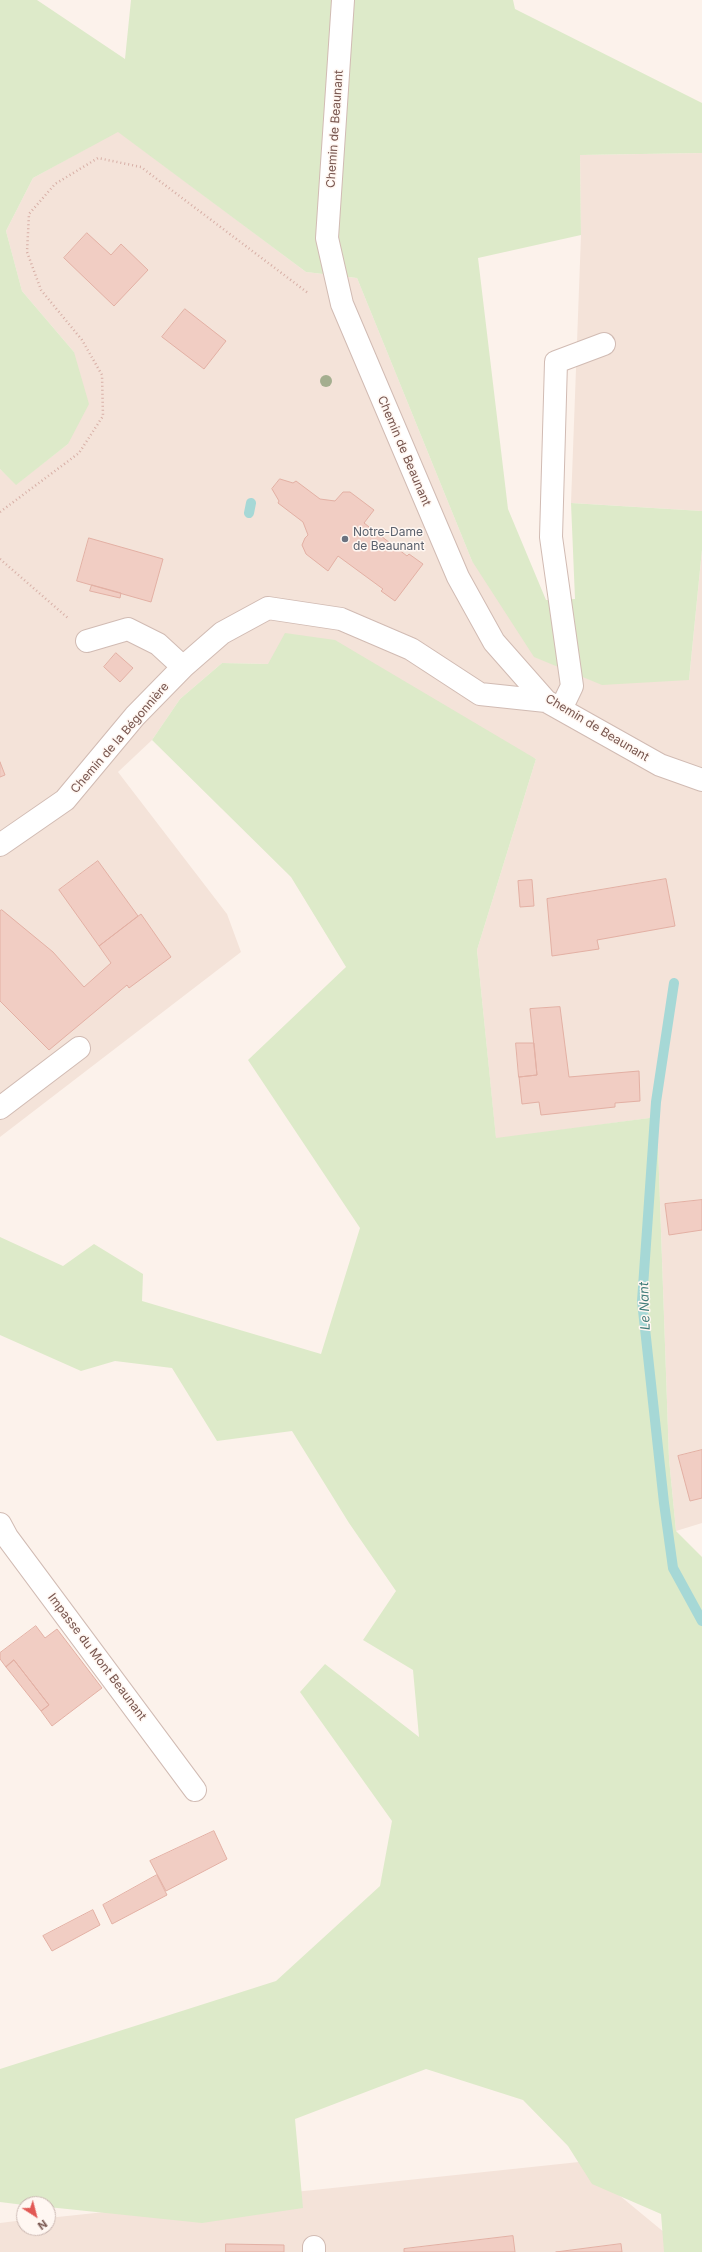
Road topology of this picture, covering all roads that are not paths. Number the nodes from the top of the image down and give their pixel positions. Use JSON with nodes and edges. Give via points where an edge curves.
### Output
{"nodes":[{"id":1,"x":343,"y":0,"type":"edge"},
{"id":2,"x":604,"y":344,"type":"dead end"},
{"id":3,"x":87,"y":641,"type":"road end"},
{"id":4,"x":184,"y":667,"type":"junction"},
{"id":5,"x":554,"y":705,"type":"junction"},
{"id":6,"x":702,"y":780,"type":"edge"},
{"id":7,"x":0,"y":845,"type":"edge"},
{"id":8,"x":79,"y":1048,"type":"dead end"},
{"id":9,"x":0,"y":1108,"type":"edge"},
{"id":10,"x":0,"y":1524,"type":"edge"},
{"id":11,"x":195,"y":1790,"type":"dead end"}],
"edges":[{"from":1,"to":5,"type":"street","name":"Chemin de Beaunant","via":[[328,238],[342,304],[458,577],[494,642]]},
{"from":2,"to":5,"type":"street","via":[[556,362],[551,537],[572,686]]},
{"from":3,"to":4,"type":"street","via":[[128,629],[158,644]]},
{"from":4,"to":5,"type":"street","name":"Chemin de la Bégonnière","via":[[222,633],[268,608],[341,619],[411,649],[480,694]]},
{"from":4,"to":7,"type":"street","name":"Chemin de la Bégonnière","via":[[135,716],[65,800]]},
{"from":5,"to":6,"type":"street","name":"Chemin de Beaunant","via":[[660,765]]},
{"from":8,"to":9,"type":"street"},
{"from":10,"to":11,"type":"street","name":"Impasse du Mont Beaunant","via":[[7,1537]]}]}
